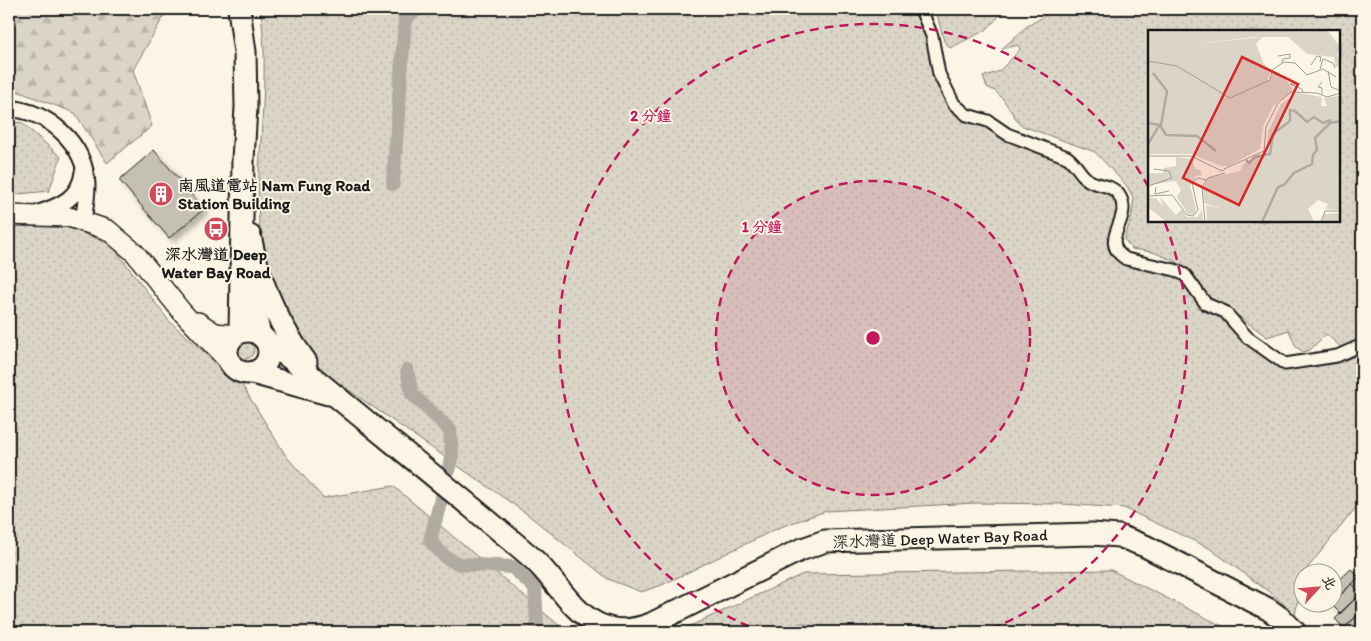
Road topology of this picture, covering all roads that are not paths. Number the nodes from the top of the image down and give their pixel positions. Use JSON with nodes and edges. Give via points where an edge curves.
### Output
{"nodes":[{"id":1,"x":239,"y":9,"type":"edge"},
{"id":2,"x":922,"y":9,"type":"edge"},
{"id":3,"x":9,"y":108,"type":"edge"},
{"id":4,"x":83,"y":164,"type":"junction"},
{"id":5,"x":242,"y":199,"type":"junction"},
{"id":6,"x":9,"y":215,"type":"edge"},
{"id":7,"x":35,"y":215,"type":"junction"},
{"id":8,"x":82,"y":220,"type":"junction"},
{"id":9,"x":182,"y":312,"type":"junction"},
{"id":10,"x":250,"y":335,"type":"junction"},
{"id":11,"x":1362,"y":345,"type":"edge"},
{"id":12,"x":231,"y":364,"type":"junction"},
{"id":13,"x":252,"y":372,"type":"junction"},
{"id":14,"x":335,"y":396,"type":"junction"},
{"id":15,"x":1294,"y":632,"type":"edge"}],
"edges":[{"from":1,"to":5,"type":"main road","via":[[245,52],[246,108]]},
{"from":2,"to":11,"type":"street","via":[[932,36],[939,74],[954,104],[1007,134],[1066,157],[1089,181],[1112,188],[1119,195],[1123,210],[1114,241],[1119,254],[1126,259],[1185,275],[1206,304],[1225,312],[1247,337],[1285,364],[1337,356]]},
{"from":3,"to":4,"type":"street","via":[[31,113],[55,125],[74,145]]},
{"from":4,"to":7,"type":"street","via":[[74,195],[62,205]]},
{"from":4,"to":8,"type":"street","via":[[87,185]]},
{"from":5,"to":10,"type":"main road","via":[[242,261]]},
{"from":5,"to":14,"type":"main road","via":[[255,258],[275,312],[290,341]]},
{"from":6,"to":7,"type":"street","name":"深水灣道 Deep Water Bay Road"},
{"from":7,"to":8,"type":"street","name":"深水灣道 Deep Water Bay Road"},
{"from":8,"to":9,"type":"street","name":"深水灣道 Deep Water Bay Road","via":[[108,230],[127,245]]},
{"from":9,"to":10,"type":"street","name":"深水灣道 Deep Water Bay Road","via":[[215,333]]},
{"from":9,"to":12,"type":"street","name":"深水灣道 Deep Water Bay Road"},
{"from":10,"to":12,"type":"main road","via":[[228,348]]},
{"from":10,"to":13,"type":"main road","via":[[269,348],[268,360]]},
{"from":10,"to":14,"type":"main road","name":"深水灣道 Deep Water Bay Road","via":[[291,359]]},
{"from":12,"to":13,"type":"main road","via":[[240,371]]},
{"from":13,"to":14,"type":"main road","name":"深水灣道 Deep Water Bay Road"},
{"from":14,"to":15,"type":"main road","name":"深水灣道 Deep Water Bay Road","via":[[533,559],[582,614],[609,628],[630,630],[651,624],[800,550],[825,541],[1092,534],[1119,536],[1146,546],[1268,610]]}]}
